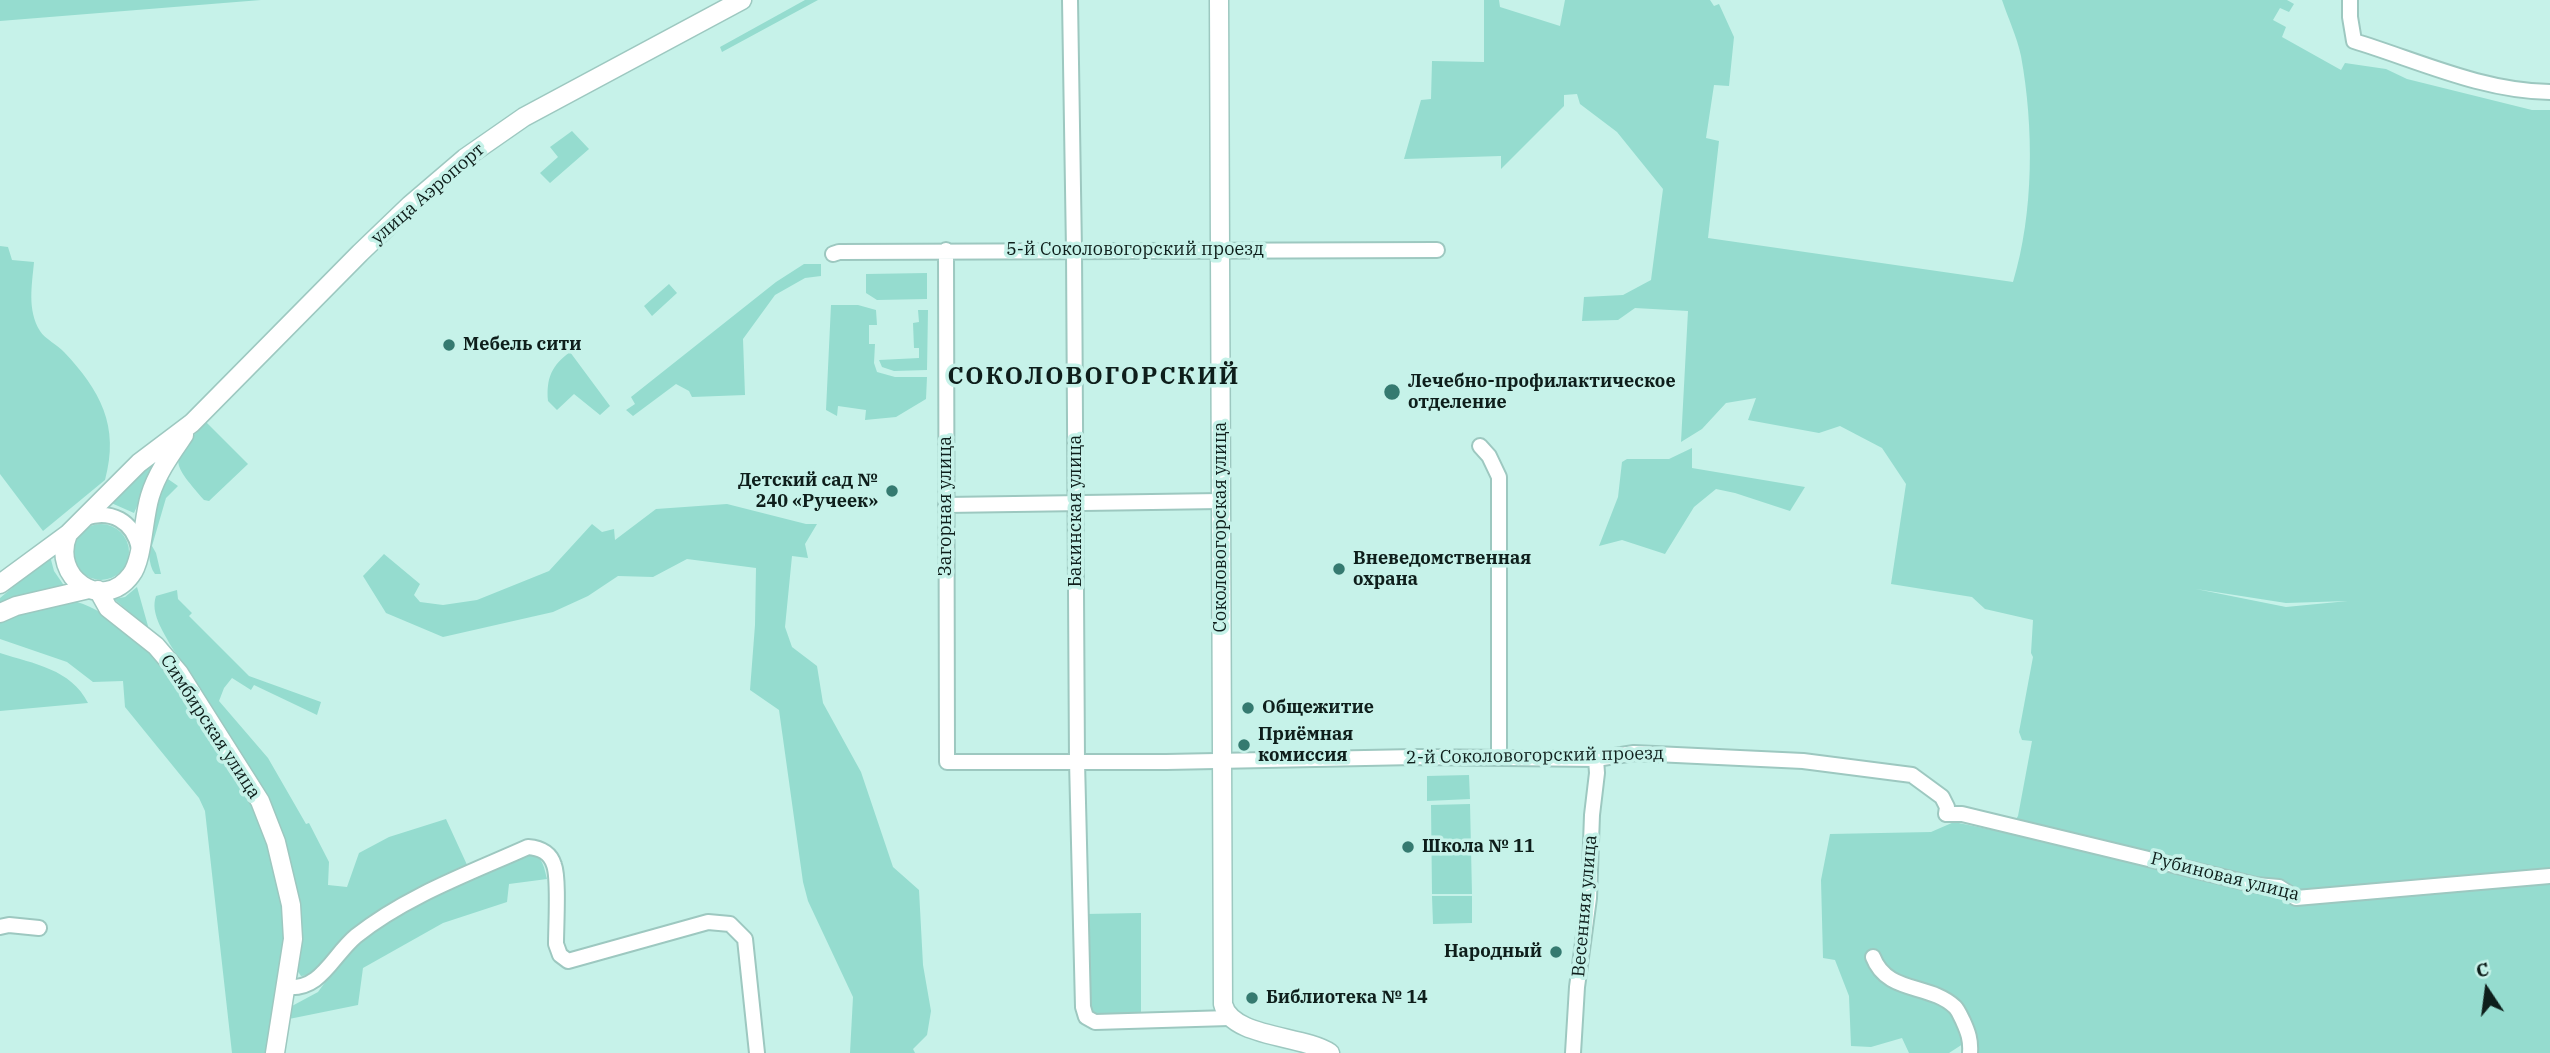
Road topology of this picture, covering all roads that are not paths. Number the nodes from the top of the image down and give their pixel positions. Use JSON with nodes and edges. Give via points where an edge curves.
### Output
{"nodes":[{"id":1,"x":742,"y":0,"type":"edge"},
{"id":2,"x":1070,"y":0,"type":"edge"},
{"id":3,"x":1219,"y":0,"type":"edge"},
{"id":4,"x":2350,"y":0,"type":"edge"},
{"id":5,"x":2550,"y":92,"type":"edge"},
{"id":6,"x":1220,"y":249,"type":"junction"},
{"id":7,"x":946,"y":250,"type":"junction"},
{"id":8,"x":1437,"y":250,"type":"dead end"},
{"id":9,"x":1074,"y":251,"type":"junction"},
{"id":10,"x":833,"y":254,"type":"dead end"},
{"id":11,"x":192,"y":423,"type":"junction"},
{"id":12,"x":1480,"y":446,"type":"dead end"},
{"id":13,"x":1220,"y":501,"type":"junction"},
{"id":14,"x":1076,"y":503,"type":"junction"},
{"id":15,"x":946,"y":505,"type":"junction"},
{"id":16,"x":85,"y":518,"type":"junction"},
{"id":17,"x":68,"y":534,"type":"junction"},
{"id":18,"x":139,"y":548,"type":"junction"},
{"id":19,"x":0,"y":584,"type":"edge"},
{"id":20,"x":94,"y":590,"type":"junction"},
{"id":21,"x":0,"y":613,"type":"edge"},
{"id":22,"x":1499,"y":757,"type":"junction"},
{"id":23,"x":1596,"y":759,"type":"junction"},
{"id":24,"x":1077,"y":761,"type":"junction"},
{"id":25,"x":1222,"y":761,"type":"junction"},
{"id":26,"x":947,"y":762,"type":"joint"},
{"id":27,"x":1946,"y":814,"type":"joint"},
{"id":28,"x":2550,"y":876,"type":"edge"},
{"id":29,"x":0,"y":927,"type":"edge"},
{"id":30,"x":39,"y":928,"type":"dead end"},
{"id":31,"x":1873,"y":957,"type":"dead end"},
{"id":32,"x":286,"y":987,"type":"junction"},
{"id":33,"x":1227,"y":1015,"type":"junction"},
{"id":34,"x":275,"y":1053,"type":"edge"},
{"id":35,"x":757,"y":1053,"type":"edge"},
{"id":36,"x":1330,"y":1053,"type":"edge"},
{"id":37,"x":1573,"y":1053,"type":"edge"},
{"id":38,"x":1970,"y":1053,"type":"edge"}],
"edges":[{"from":1,"to":11,"type":"main road","name":"улица Аэропорт","via":[[524,117],[465,158],[359,253]]},
{"from":2,"to":9,"type":"street","name":"Бакинская улица"},
{"from":3,"to":6,"type":"main road","name":"Соколовогорская улица"},
{"from":4,"to":5,"type":"street","via":[[2354,41],[2468,79]]},
{"from":6,"to":8,"type":"street","name":"5-й Соколовогорский проезд"},
{"from":6,"to":9,"type":"street","name":"5-й Соколовогорский проезд"},
{"from":6,"to":13,"type":"main road","name":"Соколовогорская улица"},
{"from":7,"to":9,"type":"street","name":"5-й Соколовогорский проезд"},
{"from":7,"to":10,"type":"street","name":"5-й Соколовогорский проезд"},
{"from":7,"to":15,"type":"street","name":"Загорная улица"},
{"from":9,"to":14,"type":"street","name":"Бакинская улица"},
{"from":11,"to":16,"type":"main road","name":"улица Аэропорт","via":[[139,463]]},
{"from":11,"to":18,"type":"main road","name":"улица Аэропорт","via":[[155,483]]},
{"from":12,"to":22,"type":"street","via":[[1499,477]]},
{"from":13,"to":14,"type":"street"},
{"from":13,"to":25,"type":"main road","name":"Соколовогорская улица"},
{"from":14,"to":15,"type":"street"},
{"from":14,"to":24,"type":"street","name":"Бакинская улица"},
{"from":15,"to":26,"type":"street","name":"Загорная улица"},
{"from":16,"to":17,"type":"main road","name":"улица Аэропорт"},
{"from":16,"to":18,"type":"street","via":[[103,514],[120,519],[133,531]]},
{"from":17,"to":19,"type":"main road","name":"улица Аэропорт"},
{"from":17,"to":20,"type":"main road","via":[[64,562],[73,578]]},
{"from":18,"to":20,"type":"main road","name":"улица Аэропорт","via":[[136,569],[129,578],[115,588]]},
{"from":20,"to":21,"type":"main road","name":"улица Аэропорт"},
{"from":20,"to":32,"type":"main road","name":"Симбирская улица","via":[[180,673],[260,801],[276,842],[291,905],[293,939]]},
{"from":22,"to":23,"type":"street","name":"2-й Соколовогорский проезд"},
{"from":22,"to":25,"type":"street","name":"2-й Соколовогорский проезд"},
{"from":23,"to":27,"type":"street","name":"2-й Соколовогорский проезд","via":[[1634,753],[1687,755],[1803,761],[1912,775],[1942,797]]},
{"from":23,"to":37,"type":"street","name":"Весенняя улица"},
{"from":24,"to":25,"type":"street","name":"2-й Соколовогорский проезд"},
{"from":24,"to":26,"type":"street","name":"2-й Соколовогорский проезд"},
{"from":24,"to":33,"type":"street","name":"Бакинская улица","via":[[1086,1017],[1095,1022]]},
{"from":25,"to":33,"type":"main road","name":"Соколовогорская улица","via":[[1223,1004]]},
{"from":27,"to":28,"type":"street","name":"Рубиновая улица","via":[[2279,887],[2296,898]]},
{"from":29,"to":30,"type":"street"},
{"from":31,"to":38,"type":"street","via":[[1881,973],[1892,980],[1956,1007],[1970,1035]]},
{"from":32,"to":34,"type":"main road","name":"Симбирская улица"},
{"from":32,"to":35,"type":"street","via":[[300,988],[320,976],[356,937],[402,905],[528,847],[538,847],[555,866],[556,944],[568,961],[708,922],[730,924],[745,939]]},
{"from":33,"to":36,"type":"main road","via":[[1247,1028],[1308,1042]]}]}
